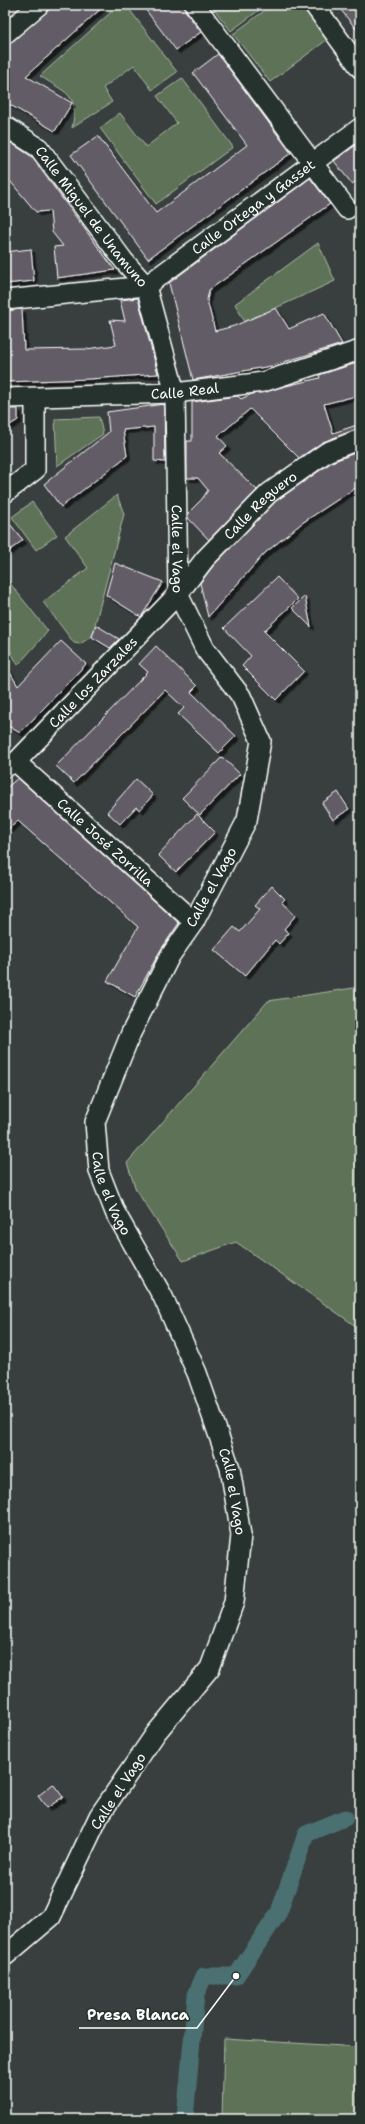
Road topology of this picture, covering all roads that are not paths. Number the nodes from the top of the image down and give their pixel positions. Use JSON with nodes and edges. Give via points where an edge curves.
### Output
{"nodes":[{"id":1,"x":39,"y":5,"type":"edge"},
{"id":2,"x":195,"y":5,"type":"edge"},
{"id":3,"x":314,"y":5,"type":"edge"},
{"id":4,"x":5,"y":34,"type":"edge"},
{"id":5,"x":360,"y":68,"type":"edge"},
{"id":6,"x":5,"y":126,"type":"edge"},
{"id":7,"x":360,"y":128,"type":"edge"},
{"id":8,"x":313,"y":163,"type":"junction"},
{"id":9,"x":347,"y":209,"type":"dead end"},
{"id":10,"x":146,"y":286,"type":"junction"},
{"id":11,"x":5,"y":300,"type":"edge"},
{"id":12,"x":360,"y":350,"type":"edge"},
{"id":13,"x":175,"y":393,"type":"junction"},
{"id":14,"x":5,"y":398,"type":"edge"},
{"id":15,"x":35,"y":398,"type":"junction"},
{"id":16,"x":360,"y":439,"type":"edge"},
{"id":17,"x":5,"y":493,"type":"edge"},
{"id":18,"x":178,"y":594,"type":"junction"},
{"id":19,"x":10,"y":765,"type":"edge"},
{"id":20,"x":194,"y":922,"type":"junction"},
{"id":21,"x":5,"y":1956,"type":"edge"}],
"edges":[{"from":1,"to":4,"type":"street"},
{"from":2,"to":8,"type":"street"},
{"from":3,"to":5,"type":"street"},
{"from":6,"to":10,"type":"street","name":"Calle Miguel de Unamuno","via":[[39,148],[124,261]]},
{"from":7,"to":8,"type":"street","name":"Calle Ortega y Gasset"},
{"from":8,"to":9,"type":"street"},
{"from":8,"to":10,"type":"street","name":"Calle Ortega y Gasset"},
{"from":10,"to":11,"type":"street"},
{"from":10,"to":13,"type":"street","name":"Calle Miguel de Unamuno"},
{"from":12,"to":13,"type":"street","name":"Calle Real","via":[[263,382]]},
{"from":13,"to":15,"type":"street","name":"Calle Real"},
{"from":13,"to":18,"type":"street","name":"Calle el Vago"},
{"from":14,"to":15,"type":"street","name":"Calle Real"},
{"from":15,"to":17,"type":"street","via":[[35,470]]},
{"from":16,"to":18,"type":"street","name":"Calle Reguero","via":[[327,452],[269,493],[205,559]]},
{"from":18,"to":19,"type":"street","name":"Calle los Zarzales"},
{"from":18,"to":20,"type":"street","name":"Calle el Vago","via":[[205,650],[241,696],[261,741],[247,820]]},
{"from":19,"to":20,"type":"street","name":"Calle José Zorrilla"},
{"from":20,"to":21,"type":"street","name":"Calle el Vago","via":[[170,956],[131,1033],[95,1122],[99,1171],[115,1212],[163,1297],[197,1373],[230,1468],[241,1535],[234,1602],[210,1668],[156,1733],[99,1816],[51,1917]]}]}
